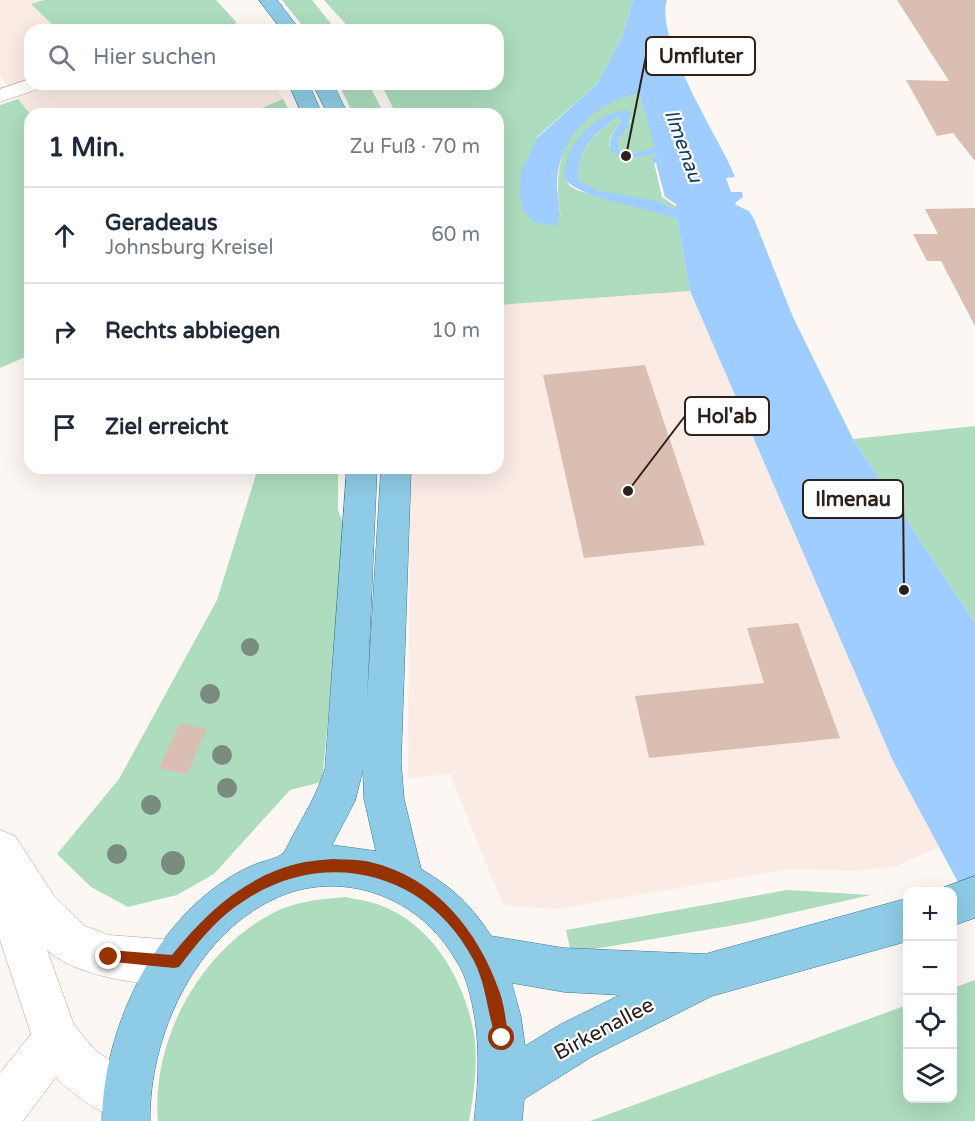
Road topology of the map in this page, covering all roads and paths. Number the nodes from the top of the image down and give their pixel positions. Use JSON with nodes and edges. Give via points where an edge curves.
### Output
{"nodes":[{"id":1,"x":268,"y":0,"type":"edge"},
{"id":2,"x":286,"y":24,"type":"edge"},
{"id":3,"x":24,"y":88,"type":"edge"},
{"id":4,"x":302,"y":90,"type":"edge"},
{"id":5,"x":326,"y":90,"type":"edge"},
{"id":6,"x":0,"y":96,"type":"edge"},
{"id":7,"x":309,"y":108,"type":"edge"},
{"id":8,"x":335,"y":108,"type":"edge"},
{"id":9,"x":362,"y":474,"type":"edge"},
{"id":10,"x":396,"y":474,"type":"edge"},
{"id":11,"x":0,"y":851,"type":"edge"},
{"id":12,"x":296,"y":870,"type":"junction"},
{"id":13,"x":0,"y":877,"type":"edge"},
{"id":14,"x":404,"y":880,"type":"junction"},
{"id":15,"x":975,"y":897,"type":"edge"},
{"id":16,"x":957,"y":903,"type":"edge"},
{"id":17,"x":903,"y":920,"type":"edge"},
{"id":18,"x":479,"y":956,"type":"junction"},
{"id":19,"x":174,"y":962,"type":"junction"},
{"id":20,"x":706,"y":976,"type":"junction"},
{"id":21,"x":56,"y":1040,"type":"junction"},
{"id":22,"x":501,"y":1103,"type":"edge"},
{"id":23,"x":126,"y":1109,"type":"edge"},
{"id":24,"x":0,"y":1112,"type":"edge"}],
"edges":[{"from":1,"to":2,"type":"main road"},
{"from":3,"to":6,"type":"street"},
{"from":4,"to":7,"type":"main road"},
{"from":5,"to":8,"type":"main road"},
{"from":9,"to":12,"type":"main road","via":[[344,770],[334,801]]},
{"from":10,"to":14,"type":"main road","via":[[382,763],[384,799]]},
{"from":11,"to":19,"type":"street","via":[[40,912],[70,942],[109,957]]},
{"from":12,"to":14,"type":"main road","via":[[333,865],[360,867]]},
{"from":12,"to":19,"type":"main road","via":[[231,902],[201,929]]},
{"from":13,"to":21,"type":"street"},
{"from":14,"to":18,"type":"main road","via":[[442,908]]},
{"from":15,"to":16,"type":"main road"},
{"from":17,"to":20,"type":"main road","name":"Birkenallee"},
{"from":18,"to":20,"type":"main road","name":"Birkenallee","via":[[564,970]]},
{"from":18,"to":22,"type":"main road","via":[[494,995],[502,1038]]},
{"from":19,"to":23,"type":"main road","via":[[151,1002],[134,1049]]},
{"from":20,"to":22,"type":"main road","name":"Birkenallee","via":[[578,1040]]},
{"from":21,"to":23,"type":"street","via":[[79,1068]]},
{"from":21,"to":24,"type":"street"}]}
